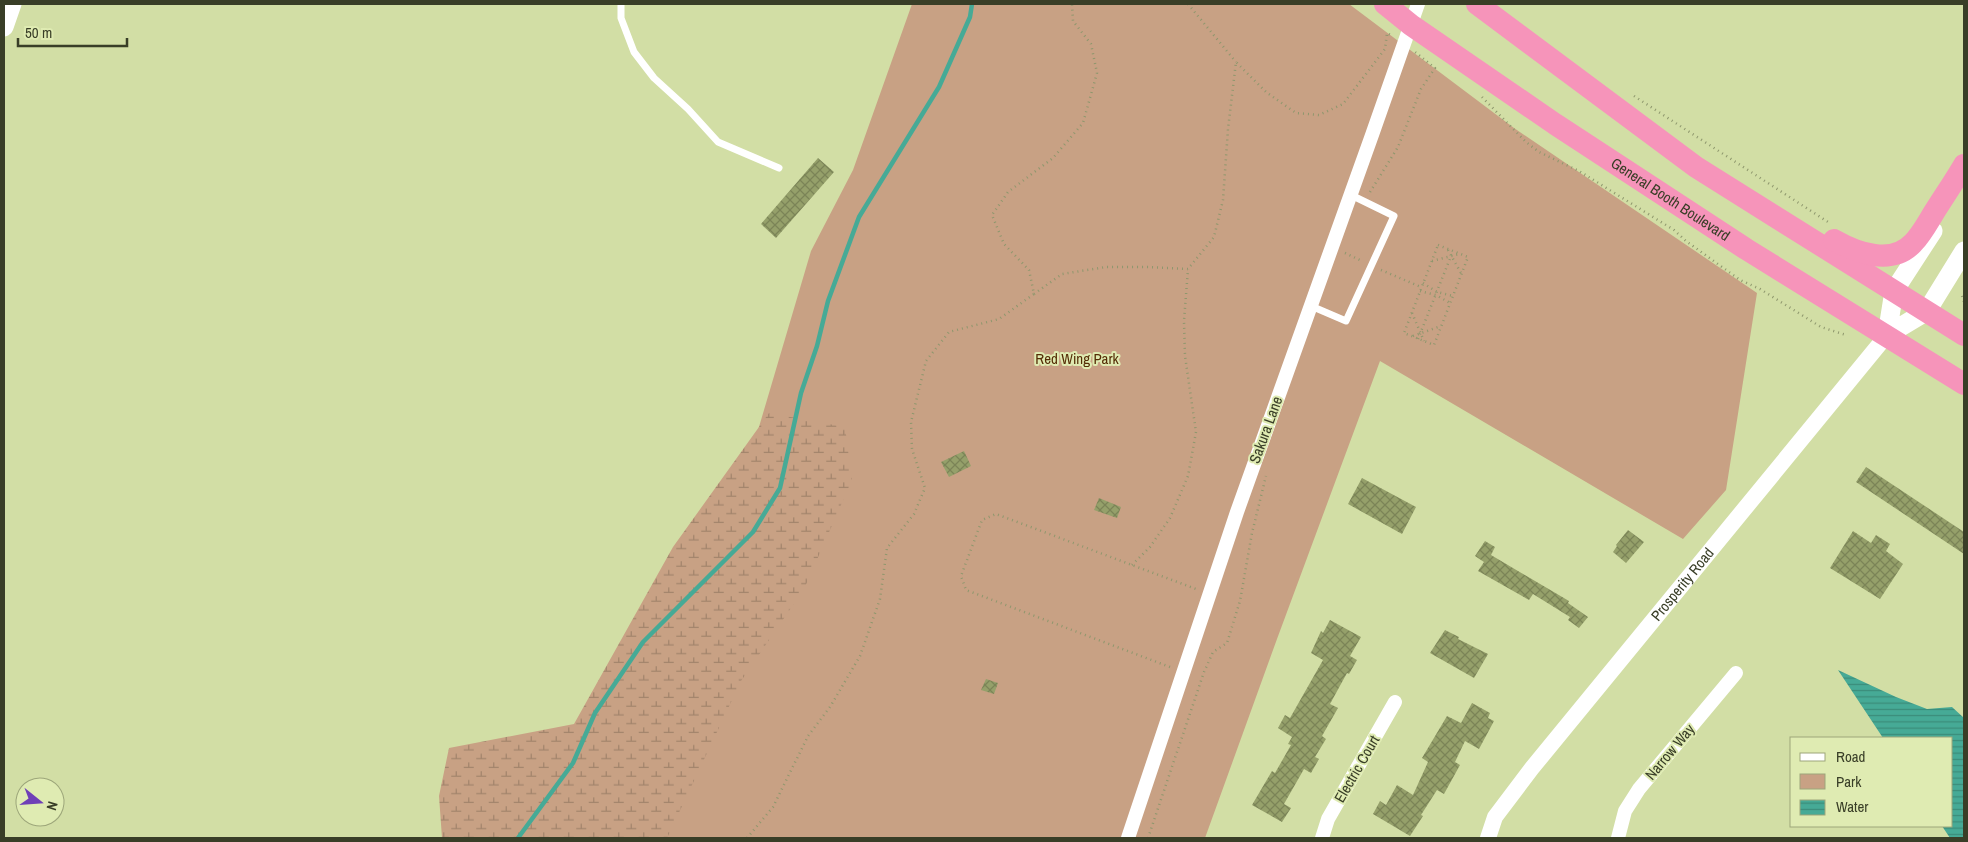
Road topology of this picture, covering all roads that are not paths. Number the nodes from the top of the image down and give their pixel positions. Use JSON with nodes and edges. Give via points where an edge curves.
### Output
{"nodes":[{"id":1,"x":12,"y":4,"type":"edge"},
{"id":2,"x":621,"y":4,"type":"edge"},
{"id":3,"x":1385,"y":4,"type":"edge"},
{"id":4,"x":1418,"y":4,"type":"edge"},
{"id":5,"x":1478,"y":4,"type":"edge"},
{"id":6,"x":4,"y":28,"type":"edge"},
{"id":7,"x":1408,"y":35,"type":"junction"},
{"id":8,"x":1964,"y":165,"type":"edge"},
{"id":9,"x":779,"y":168,"type":"dead end"},
{"id":10,"x":1705,"y":172,"type":"junction"},
{"id":11,"x":1964,"y":181,"type":"edge"},
{"id":12,"x":1351,"y":195,"type":"junction"},
{"id":13,"x":1964,"y":251,"type":"edge"},
{"id":14,"x":1894,"y":291,"type":"junction"},
{"id":15,"x":1311,"y":306,"type":"junction"},
{"id":16,"x":1927,"y":311,"type":"junction"},
{"id":17,"x":1887,"y":335,"type":"junction"},
{"id":18,"x":1964,"y":335,"type":"edge"},
{"id":19,"x":1964,"y":384,"type":"edge"},
{"id":20,"x":1736,"y":674,"type":"dead end"},
{"id":21,"x":1395,"y":702,"type":"dead end"},
{"id":22,"x":1128,"y":838,"type":"edge"},
{"id":23,"x":1322,"y":838,"type":"edge"},
{"id":24,"x":1488,"y":838,"type":"edge"},
{"id":25,"x":1618,"y":838,"type":"edge"}],
"edges":[{"from":1,"to":6,"type":"main road"},
{"from":2,"to":9,"type":"lane","via":[[621,18],[634,52],[654,78],[718,142]]},
{"from":3,"to":7,"type":"highway","name":"General Booth Boulevard"},
{"from":4,"to":7,"type":"street","name":"Sakura Lane"},
{"from":5,"to":10,"type":"highway"},
{"from":7,"to":12,"type":"street","name":"Sakura Lane"},
{"from":7,"to":17,"type":"highway","name":"General Booth Boulevard","via":[[1556,124],[1746,249]]},
{"from":8,"to":10,"type":"highway","via":[[1915,242],[1900,252],[1882,256],[1850,248],[1769,199]]},
{"from":10,"to":14,"type":"highway"},
{"from":11,"to":14,"type":"main road"},
{"from":12,"to":15,"type":"street","name":"Sakura Lane"},
{"from":12,"to":15,"type":"lane","via":[[1394,216],[1346,321]]},
{"from":13,"to":16,"type":"main road"},
{"from":14,"to":16,"type":"highway"},
{"from":14,"to":17,"type":"main road"},
{"from":15,"to":22,"type":"street","name":"Sakura Lane","via":[[1237,512]]},
{"from":16,"to":17,"type":"main road"},
{"from":16,"to":18,"type":"highway"},
{"from":17,"to":19,"type":"highway","name":"General Booth Boulevard"},
{"from":17,"to":24,"type":"street","name":"Prosperity Road","via":[[1532,768],[1495,817]]},
{"from":20,"to":25,"type":"street","name":"Narrow Way","via":[[1639,789],[1625,811]]},
{"from":21,"to":23,"type":"street","name":"Electric Court","via":[[1328,819]]}]}
